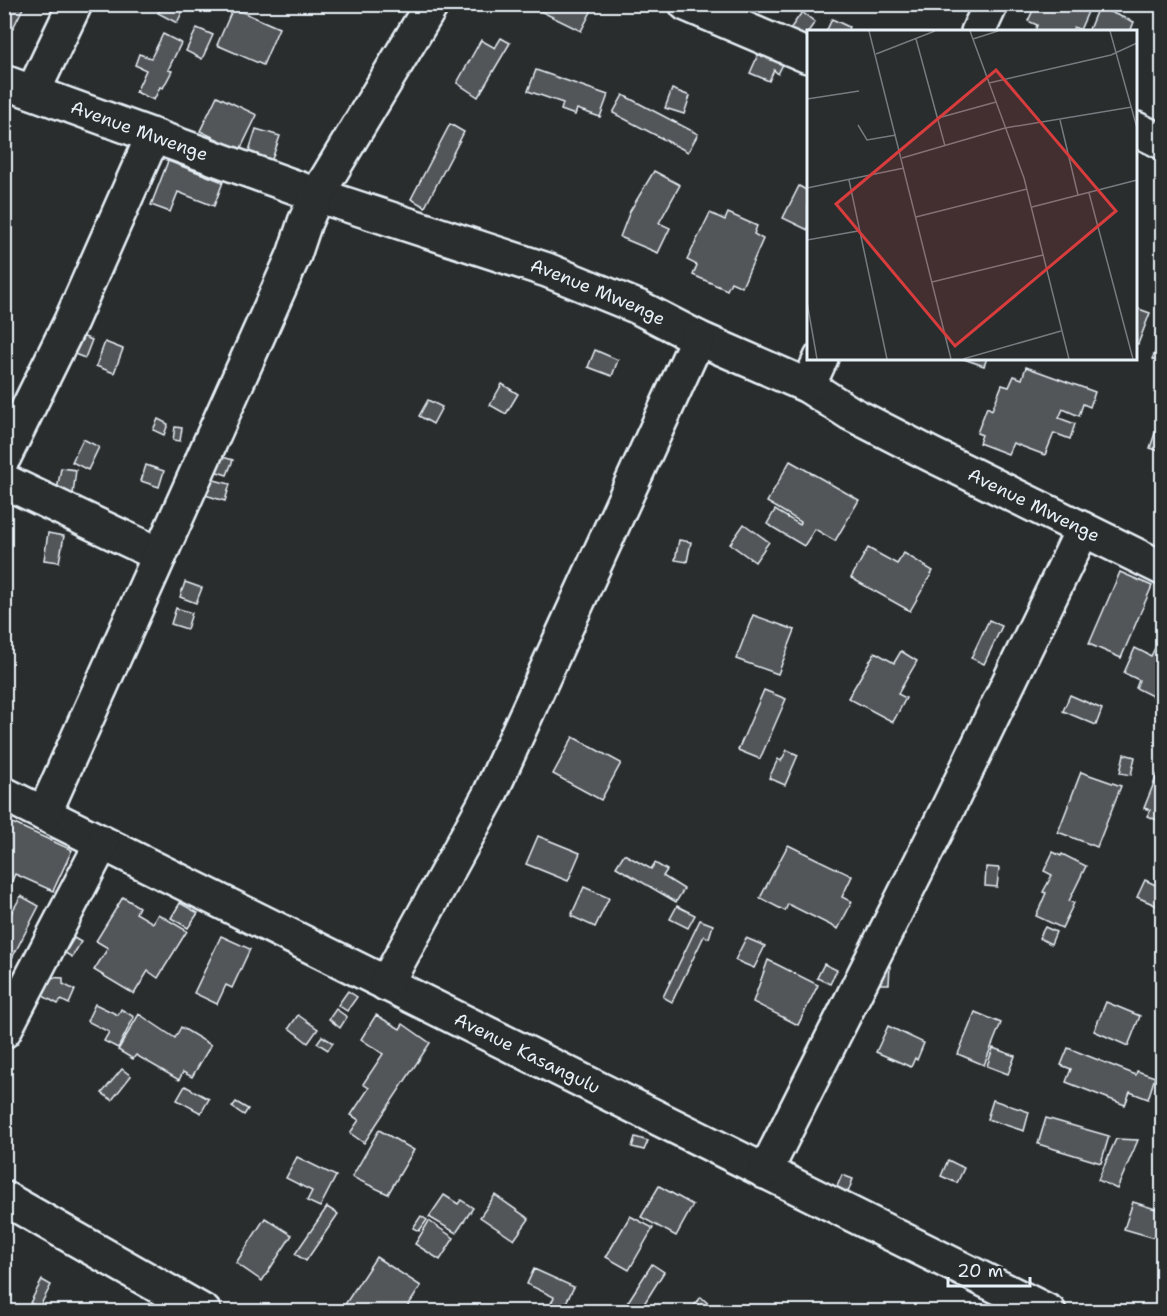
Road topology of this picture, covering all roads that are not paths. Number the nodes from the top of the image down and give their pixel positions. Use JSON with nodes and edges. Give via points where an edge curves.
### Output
{"nodes":[{"id":1,"x":75,"y":4,"type":"edge"},
{"id":2,"x":432,"y":4,"type":"edge"},
{"id":3,"x":686,"y":4,"type":"edge"},
{"id":4,"x":991,"y":4,"type":"edge"},
{"id":5,"x":979,"y":30,"type":"edge"},
{"id":6,"x":807,"y":56,"type":"edge"},
{"id":7,"x":19,"y":87,"type":"edge"},
{"id":8,"x":1137,"y":130,"type":"edge"},
{"id":9,"x":153,"y":136,"type":"junction"},
{"id":10,"x":1162,"y":142,"type":"edge"},
{"id":11,"x":317,"y":195,"type":"junction"},
{"id":12,"x":698,"y":338,"type":"junction"},
{"id":13,"x":814,"y":372,"type":"edge"},
{"id":14,"x":4,"y":457,"type":"edge"},
{"id":15,"x":4,"y":481,"type":"edge"},
{"id":16,"x":1083,"y":529,"type":"junction"},
{"id":17,"x":160,"y":555,"type":"junction"},
{"id":18,"x":1162,"y":568,"type":"edge"},
{"id":19,"x":4,"y":794,"type":"edge"},
{"id":20,"x":44,"y":814,"type":"junction"},
{"id":21,"x":102,"y":843,"type":"junction"},
{"id":22,"x":386,"y":984,"type":"junction"},
{"id":23,"x":4,"y":1031,"type":"edge"},
{"id":24,"x":765,"y":1172,"type":"junction"},
{"id":25,"x":4,"y":1198,"type":"edge"},
{"id":26,"x":204,"y":1311,"type":"edge"},
{"id":27,"x":1049,"y":1311,"type":"edge"}],
"edges":[{"from":1,"to":7,"type":"street"},
{"from":2,"to":11,"type":"street"},
{"from":3,"to":6,"type":"street"},
{"from":4,"to":5,"type":"street"},
{"from":7,"to":9,"type":"street","name":"Avenue Mwenge"},
{"from":8,"to":10,"type":"street"},
{"from":9,"to":11,"type":"street","name":"Avenue Mwenge"},
{"from":9,"to":14,"type":"street","via":[[71,321]]},
{"from":11,"to":12,"type":"street","name":"Avenue Mwenge","via":[[547,270],[638,307]]},
{"from":11,"to":17,"type":"street"},
{"from":12,"to":13,"type":"street","name":"Avenue Mwenge","via":[[788,379]]},
{"from":12,"to":22,"type":"street","via":[[490,794]]},
{"from":13,"to":16,"type":"street","name":"Avenue Mwenge","via":[[850,412]]},
{"from":15,"to":17,"type":"street"},
{"from":16,"to":18,"type":"street","name":"Avenue Mwenge"},
{"from":16,"to":24,"type":"street"},
{"from":17,"to":20,"type":"street"},
{"from":19,"to":20,"type":"street","name":"Avenue Kasangulu"},
{"from":20,"to":21,"type":"street","name":"Avenue Kasangulu"},
{"from":21,"to":22,"type":"street","name":"Avenue Kasangulu"},
{"from":21,"to":23,"type":"street"},
{"from":22,"to":24,"type":"street","name":"Avenue Kasangulu"},
{"from":24,"to":27,"type":"street","name":"Avenue Kasangulu"},
{"from":25,"to":26,"type":"street"}]}
